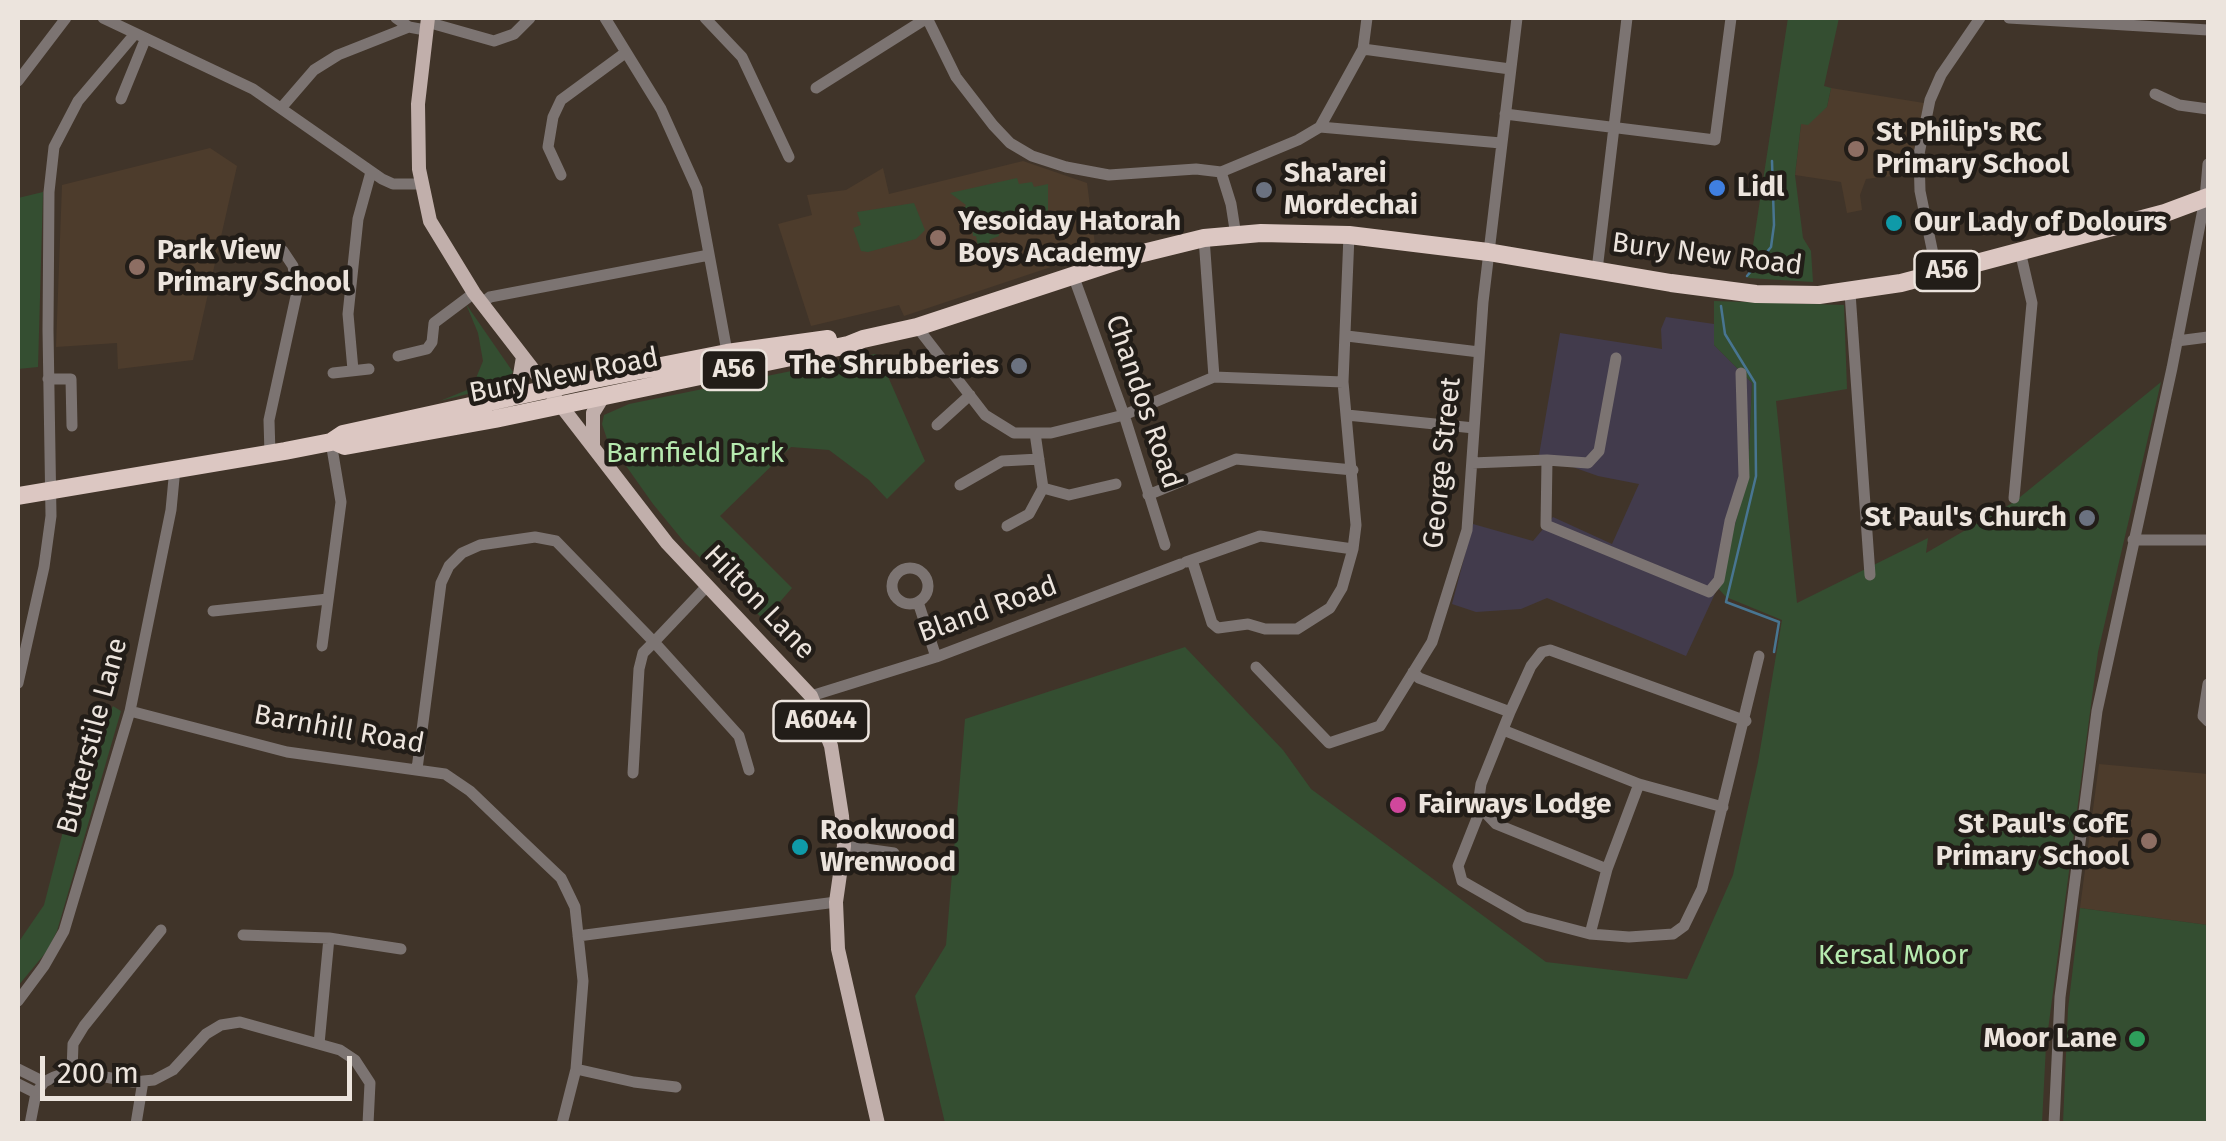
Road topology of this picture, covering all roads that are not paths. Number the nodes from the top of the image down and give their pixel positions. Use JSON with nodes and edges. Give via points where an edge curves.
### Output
{"nodes":[{"id":1,"x":66,"y":18,"type":"edge"},
{"id":2,"x":102,"y":18,"type":"edge"},
{"id":3,"x":396,"y":18,"type":"edge"},
{"id":4,"x":530,"y":18,"type":"edge"},
{"id":5,"x":605,"y":18,"type":"edge"},
{"id":6,"x":705,"y":18,"type":"edge"},
{"id":7,"x":927,"y":18,"type":"edge"},
{"id":8,"x":1367,"y":18,"type":"edge"},
{"id":9,"x":1517,"y":18,"type":"edge"},
{"id":10,"x":1627,"y":18,"type":"edge"},
{"id":11,"x":1731,"y":18,"type":"edge"},
{"id":12,"x":1980,"y":18,"type":"edge"},
{"id":13,"x":2009,"y":18,"type":"edge"},
{"id":14,"x":421,"y":25,"type":"edge"},
{"id":15,"x":2208,"y":30,"type":"edge"},
{"id":16,"x":140,"y":38,"type":"junction"},
{"id":17,"x":1363,"y":48,"type":"junction"},
{"id":18,"x":625,"y":53,"type":"junction"},
{"id":19,"x":1510,"y":69,"type":"junction"},
{"id":20,"x":18,"y":81,"type":"edge"},
{"id":21,"x":816,"y":88,"type":"dead end"},
{"id":22,"x":2155,"y":94,"type":"dead end"},
{"id":23,"x":120,"y":99,"type":"dead end"},
{"id":24,"x":282,"y":106,"type":"junction"},
{"id":25,"x":2208,"y":109,"type":"edge"},
{"id":26,"x":1505,"y":114,"type":"junction"},
{"id":27,"x":1320,"y":127,"type":"junction"},
{"id":28,"x":1614,"y":128,"type":"junction"},
{"id":29,"x":1501,"y":143,"type":"junction"},
{"id":30,"x":789,"y":157,"type":"dead end"},
{"id":31,"x":2208,"y":164,"type":"edge"},
{"id":32,"x":371,"y":172,"type":"junction"},
{"id":33,"x":1220,"y":172,"type":"junction"},
{"id":34,"x":561,"y":175,"type":"dead end"},
{"id":35,"x":422,"y":184,"type":"junction"},
{"id":36,"x":2207,"y":198,"type":"edge"},
{"id":37,"x":1349,"y":235,"type":"junction"},
{"id":38,"x":1236,"y":236,"type":"junction"},
{"id":39,"x":1204,"y":238,"type":"junction"},
{"id":40,"x":275,"y":246,"type":"dead end"},
{"id":41,"x":2020,"y":251,"type":"junction"},
{"id":42,"x":1488,"y":252,"type":"junction"},
{"id":43,"x":709,"y":255,"type":"junction"},
{"id":44,"x":1597,"y":270,"type":"junction"},
{"id":45,"x":1937,"y":273,"type":"junction"},
{"id":46,"x":1073,"y":276,"type":"junction"},
{"id":47,"x":1850,"y":293,"type":"junction"},
{"id":48,"x":478,"y":298,"type":"junction"},
{"id":49,"x":917,"y":327,"type":"junction"},
{"id":50,"x":1347,"y":336,"type":"junction"},
{"id":51,"x":2208,"y":337,"type":"edge"},
{"id":52,"x":2177,"y":341,"type":"junction"},
{"id":53,"x":1479,"y":352,"type":"junction"},
{"id":54,"x":398,"y":356,"type":"dead end"},
{"id":55,"x":523,"y":357,"type":"junction"},
{"id":56,"x":1616,"y":358,"type":"dead end"},
{"id":57,"x":729,"y":362,"type":"junction"},
{"id":58,"x":369,"y":368,"type":"dead end"},
{"id":59,"x":352,"y":370,"type":"junction"},
{"id":60,"x":333,"y":373,"type":"dead end"},
{"id":61,"x":1741,"y":373,"type":"dead end"},
{"id":62,"x":1214,"y":377,"type":"junction"},
{"id":63,"x":48,"y":379,"type":"junction"},
{"id":64,"x":1343,"y":382,"type":"junction"},
{"id":65,"x":549,"y":388,"type":"junction"},
{"id":66,"x":604,"y":395,"type":"junction"},
{"id":67,"x":970,"y":395,"type":"junction"},
{"id":68,"x":500,"y":402,"type":"junction"},
{"id":69,"x":562,"y":404,"type":"junction"},
{"id":70,"x":1124,"y":416,"type":"junction"},
{"id":71,"x":1348,"y":416,"type":"junction"},
{"id":72,"x":937,"y":425,"type":"dead end"},
{"id":73,"x":72,"y":426,"type":"dead end"},
{"id":74,"x":1474,"y":428,"type":"junction"},
{"id":75,"x":1035,"y":433,"type":"junction"},
{"id":76,"x":332,"y":441,"type":"junction"},
{"id":77,"x":593,"y":445,"type":"junction"},
{"id":78,"x":270,"y":454,"type":"junction"},
{"id":79,"x":1039,"y":459,"type":"junction"},
{"id":80,"x":1547,"y":460,"type":"junction"},
{"id":81,"x":1472,"y":464,"type":"junction"},
{"id":82,"x":175,"y":468,"type":"junction"},
{"id":83,"x":1352,"y":470,"type":"junction"},
{"id":84,"x":1116,"y":484,"type":"dead end"},
{"id":85,"x":960,"y":485,"type":"dead end"},
{"id":86,"x":1043,"y":488,"type":"junction"},
{"id":87,"x":52,"y":490,"type":"junction"},
{"id":88,"x":1148,"y":495,"type":"junction"},
{"id":89,"x":18,"y":496,"type":"edge"},
{"id":90,"x":2014,"y":498,"type":"dead end"},
{"id":91,"x":1006,"y":526,"type":"dead end"},
{"id":92,"x":2133,"y":540,"type":"junction"},
{"id":93,"x":2208,"y":540,"type":"edge"},
{"id":94,"x":1353,"y":549,"type":"junction"},
{"id":95,"x":1182,"y":564,"type":"junction"},
{"id":96,"x":1870,"y":576,"type":"dead end"},
{"id":97,"x":707,"y":586,"type":"junction"},
{"id":98,"x":328,"y":599,"type":"junction"},
{"id":99,"x":918,"y":602,"type":"dead end"},
{"id":100,"x":213,"y":611,"type":"dead end"},
{"id":101,"x":654,"y":642,"type":"junction"},
{"id":102,"x":322,"y":646,"type":"dead end"},
{"id":103,"x":1759,"y":656,"type":"dead end"},
{"id":104,"x":936,"y":657,"type":"junction"},
{"id":105,"x":1256,"y":667,"type":"dead end"},
{"id":106,"x":1413,"y":672,"type":"junction"},
{"id":107,"x":18,"y":683,"type":"edge"},
{"id":108,"x":2208,"y":684,"type":"edge"},
{"id":109,"x":811,"y":696,"type":"junction"},
{"id":110,"x":130,"y":710,"type":"junction"},
{"id":111,"x":1510,"y":712,"type":"junction"},
{"id":112,"x":1746,"y":721,"type":"junction"},
{"id":113,"x":2208,"y":721,"type":"edge"},
{"id":114,"x":1503,"y":730,"type":"junction"},
{"id":115,"x":416,"y":769,"type":"junction"},
{"id":116,"x":748,"y":770,"type":"dead end"},
{"id":117,"x":633,"y":773,"type":"dead end"},
{"id":118,"x":1639,"y":784,"type":"junction"},
{"id":119,"x":1724,"y":807,"type":"junction"},
{"id":120,"x":1481,"y":808,"type":"junction"},
{"id":121,"x":844,"y":846,"type":"junction"},
{"id":122,"x":894,"y":853,"type":"dead end"},
{"id":123,"x":1607,"y":868,"type":"junction"},
{"id":124,"x":836,"y":902,"type":"junction"},
{"id":125,"x":160,"y":930,"type":"dead end"},
{"id":126,"x":1590,"y":934,"type":"junction"},
{"id":127,"x":243,"y":935,"type":"dead end"},
{"id":128,"x":578,"y":936,"type":"junction"},
{"id":129,"x":330,"y":938,"type":"junction"},
{"id":130,"x":401,"y":949,"type":"dead end"},
{"id":131,"x":18,"y":1001,"type":"edge"},
{"id":132,"x":320,"y":1044,"type":"junction"},
{"id":133,"x":18,"y":1069,"type":"edge"},
{"id":134,"x":576,"y":1069,"type":"junction"},
{"id":135,"x":72,"y":1071,"type":"junction"},
{"id":136,"x":144,"y":1081,"type":"junction"},
{"id":137,"x":18,"y":1084,"type":"edge"},
{"id":138,"x":676,"y":1087,"type":"dead end"},
{"id":139,"x":40,"y":1088,"type":"junction"},
{"id":140,"x":30,"y":1124,"type":"edge"},
{"id":141,"x":136,"y":1124,"type":"edge"},
{"id":142,"x":368,"y":1124,"type":"edge"},
{"id":143,"x":562,"y":1124,"type":"edge"},
{"id":144,"x":878,"y":1124,"type":"edge"},
{"id":145,"x":2054,"y":1124,"type":"edge"}],
"edges":[{"from":1,"to":20,"type":"street"},
{"from":2,"to":16,"type":"street"},
{"from":3,"to":14,"type":"street"},
{"from":4,"to":14,"type":"street","via":[[494,41]]},
{"from":5,"to":18,"type":"street"},
{"from":6,"to":30,"type":"street","via":[[742,57]]},
{"from":7,"to":21,"type":"street"},
{"from":7,"to":33,"type":"street","via":[[956,77],[993,126],[1032,156],[1110,175]]},
{"from":8,"to":17,"type":"street"},
{"from":9,"to":19,"type":"street","name":"George Street"},
{"from":10,"to":28,"type":"street"},
{"from":11,"to":28,"type":"street","via":[[1715,140]]},
{"from":12,"to":45,"type":"street","via":[[1941,75],[1919,154]]},
{"from":13,"to":15,"type":"street"},
{"from":14,"to":24,"type":"street","via":[[338,55],[314,70]]},
{"from":14,"to":35,"type":"main road","number":"A6044"},
{"from":16,"to":23,"type":"street"},
{"from":16,"to":24,"type":"street"},
{"from":16,"to":63,"type":"street","via":[[78,101],[54,147]]},
{"from":17,"to":19,"type":"street"},
{"from":17,"to":27,"type":"street"},
{"from":18,"to":34,"type":"street","via":[[560,100],[548,146]]},
{"from":18,"to":43,"type":"street","via":[[661,109],[697,189]]},
{"from":19,"to":26,"type":"street","name":"George Street"},
{"from":22,"to":25,"type":"street"},
{"from":24,"to":32,"type":"street"},
{"from":26,"to":28,"type":"street"},
{"from":26,"to":29,"type":"street","name":"George Street"},
{"from":27,"to":29,"type":"street"},
{"from":27,"to":33,"type":"street"},
{"from":28,"to":44,"type":"street"},
{"from":29,"to":42,"type":"street","name":"George Street"},
{"from":31,"to":36,"type":"street"},
{"from":32,"to":35,"type":"street","via":[[393,184]]},
{"from":32,"to":59,"type":"street","via":[[358,219],[348,314]]},
{"from":33,"to":38,"type":"street"},
{"from":35,"to":48,"type":"main road","number":"A6044","via":[[430,220]]},
{"from":36,"to":41,"type":"highway","name":"Bury New Road","number":"A56"},
{"from":36,"to":52,"type":"street"},
{"from":37,"to":38,"type":"highway","name":"Bury New Road","number":"A56"},
{"from":37,"to":42,"type":"highway","name":"Bury New Road"},
{"from":37,"to":50,"type":"street"},
{"from":38,"to":39,"type":"highway","name":"Bury New Road","number":"A56"},
{"from":39,"to":46,"type":"highway","name":"Bury New Road","number":"A56"},
{"from":39,"to":62,"type":"street"},
{"from":40,"to":78,"type":"street","via":[[291,252],[301,299],[269,420]]},
{"from":41,"to":45,"type":"highway","name":"Bury New Road","number":"A56"},
{"from":41,"to":90,"type":"street","via":[[2032,303]]},
{"from":42,"to":44,"type":"highway","name":"Bury New Road","number":"A56"},
{"from":42,"to":53,"type":"street","name":"George Street"},
{"from":43,"to":48,"type":"street"},
{"from":43,"to":57,"type":"street"},
{"from":44,"to":47,"type":"highway","name":"Bury New Road","number":"A56","via":[[1756,294]]},
{"from":45,"to":47,"type":"highway","name":"Bury New Road","number":"A56"},
{"from":46,"to":49,"type":"highway","name":"Bury New Road","number":"A56"},
{"from":46,"to":70,"type":"street","name":"Chandos Road"},
{"from":47,"to":96,"type":"street"},
{"from":48,"to":54,"type":"street","via":[[434,323],[427,350]]},
{"from":48,"to":55,"type":"main road","number":"A6044"},
{"from":49,"to":57,"type":"highway","name":"Bury New Road","number":"A56"},
{"from":49,"to":67,"type":"street"},
{"from":50,"to":53,"type":"street"},
{"from":50,"to":64,"type":"street"},
{"from":51,"to":52,"type":"street"},
{"from":52,"to":92,"type":"street"},
{"from":53,"to":74,"type":"street","name":"George Street"},
{"from":55,"to":65,"type":"main road","number":"A6044"},
{"from":55,"to":68,"type":"main road","via":[[517,385]]},
{"from":56,"to":80,"type":"street","via":[[1596,457]]},
{"from":57,"to":65,"type":"highway","name":"Bury New Road","number":"A56"},
{"from":57,"to":66,"type":"highway","name":"Bury New Road","number":"A56"},
{"from":58,"to":59,"type":"street"},
{"from":59,"to":60,"type":"street"},
{"from":61,"to":80,"type":"street","via":[[1744,477],[1713,590],[1704,592],[1546,525]]},
{"from":62,"to":64,"type":"street"},
{"from":62,"to":70,"type":"street"},
{"from":63,"to":73,"type":"street","via":[[71,379]]},
{"from":63,"to":87,"type":"street"},
{"from":64,"to":71,"type":"street"},
{"from":65,"to":68,"type":"highway","name":"Bury New Road","number":"A56"},
{"from":65,"to":69,"type":"main road","name":"Hilton Lane","number":"A6044"},
{"from":66,"to":69,"type":"highway","name":"Bury New Road","number":"A56"},
{"from":66,"to":77,"type":"main road","via":[[593,414]]},
{"from":67,"to":72,"type":"street"},
{"from":67,"to":75,"type":"street","via":[[1014,433]]},
{"from":68,"to":76,"type":"highway","name":"Bury New Road","number":"A56"},
{"from":69,"to":76,"type":"highway","name":"Bury New Road","number":"A56","via":[[344,446]]},
{"from":69,"to":77,"type":"main road","name":"Hilton Lane","number":"A6044"},
{"from":70,"to":75,"type":"street"},
{"from":70,"to":88,"type":"street","name":"Chandos Road"},
{"from":71,"to":74,"type":"street"},
{"from":71,"to":83,"type":"street"},
{"from":74,"to":81,"type":"street","name":"George Street"},
{"from":75,"to":79,"type":"street"},
{"from":76,"to":78,"type":"highway","name":"Bury New Road","number":"A56"},
{"from":76,"to":98,"type":"street","via":[[341,502]]},
{"from":77,"to":97,"type":"main road","name":"Hilton Lane","number":"A6044"},
{"from":78,"to":82,"type":"highway","name":"Bury New Road","number":"A56"},
{"from":79,"to":85,"type":"street","via":[[1002,461]]},
{"from":79,"to":86,"type":"street"},
{"from":80,"to":81,"type":"street"},
{"from":81,"to":106,"type":"street","name":"George Street","via":[[1460,559],[1432,642]]},
{"from":82,"to":87,"type":"highway","name":"Bury New Road","number":"A56"},
{"from":82,"to":110,"type":"street","name":"Butterstile Lane"},
{"from":83,"to":88,"type":"street","via":[[1236,459]]},
{"from":83,"to":94,"type":"street"},
{"from":84,"to":86,"type":"street","via":[[1068,494]]},
{"from":86,"to":91,"type":"street","via":[[1029,514]]},
{"from":87,"to":89,"type":"highway","name":"Bury New Road","number":"A56"},
{"from":87,"to":107,"type":"street","via":[[44,567]]},
{"from":88,"to":95,"type":"street","name":"Chandos Road","via":[[1166,549]]},
{"from":92,"to":93,"type":"street"},
{"from":92,"to":145,"type":"street","via":[[2097,711],[2071,898]]},
{"from":94,"to":95,"type":"street","name":"Bland Road","via":[[1260,536]]},
{"from":94,"to":95,"type":"street","name":"Chandos Road","via":[[1330,608],[1286,631],[1215,626]]},
{"from":95,"to":104,"type":"street","name":"Bland Road"},
{"from":97,"to":101,"type":"street"},
{"from":97,"to":109,"type":"main road","name":"Hilton Lane","number":"A6044"},
{"from":98,"to":100,"type":"street"},
{"from":98,"to":102,"type":"street"},
{"from":99,"to":104,"type":"street"},
{"from":101,"to":115,"type":"street","via":[[556,541],[480,545],[462,553],[442,583]]},
{"from":101,"to":116,"type":"street","via":[[739,736]]},
{"from":101,"to":117,"type":"street","via":[[639,669]]},
{"from":103,"to":112,"type":"street"},
{"from":104,"to":109,"type":"street","name":"Bland Road"},
{"from":105,"to":106,"type":"street","name":"George Street","via":[[1328,743],[1380,726]]},
{"from":106,"to":111,"type":"street"},
{"from":108,"to":113,"type":"street"},
{"from":109,"to":121,"type":"main road","name":"Hilton Lane","number":"A6044","via":[[830,746]]},
{"from":110,"to":115,"type":"street","name":"Barnhill Road","via":[[287,752]]},
{"from":110,"to":131,"type":"street","name":"Butterstile Lane","via":[[64,931]]},
{"from":111,"to":112,"type":"street","via":[[1531,666],[1550,650]]},
{"from":111,"to":114,"type":"street"},
{"from":112,"to":119,"type":"street"},
{"from":114,"to":118,"type":"street"},
{"from":114,"to":120,"type":"street","via":[[1481,784]]},
{"from":115,"to":128,"type":"street","name":"Barnhill Road","via":[[454,778],[561,878]]},
{"from":118,"to":119,"type":"street"},
{"from":118,"to":123,"type":"street"},
{"from":119,"to":126,"type":"street","via":[[1702,889],[1684,926],[1673,934]]},
{"from":120,"to":123,"type":"street","via":[[1496,824]]},
{"from":120,"to":126,"type":"street","via":[[1458,866],[1462,881],[1525,916]]},
{"from":121,"to":122,"type":"street"},
{"from":121,"to":124,"type":"main road","name":"Hilton Lane","number":"A6044"},
{"from":123,"to":126,"type":"street"},
{"from":124,"to":128,"type":"street"},
{"from":124,"to":144,"type":"main road","name":"Hilton Lane","number":"A6044","via":[[838,949]]},
{"from":125,"to":135,"type":"street","via":[[84,1026],[74,1044]]},
{"from":127,"to":129,"type":"street"},
{"from":128,"to":134,"type":"street","name":"Barnhill Road","via":[[583,981]]},
{"from":129,"to":130,"type":"street"},
{"from":129,"to":132,"type":"street"},
{"from":132,"to":136,"type":"street","via":[[240,1022],[221,1025],[173,1070]]},
{"from":132,"to":142,"type":"street","via":[[355,1060],[370,1083]]},
{"from":133,"to":139,"type":"street"},
{"from":134,"to":138,"type":"street"},
{"from":134,"to":143,"type":"street","name":"Barnhill Road"},
{"from":135,"to":136,"type":"street"},
{"from":135,"to":139,"type":"street"},
{"from":136,"to":141,"type":"street"},
{"from":137,"to":139,"type":"street"},
{"from":139,"to":140,"type":"street"}]}
